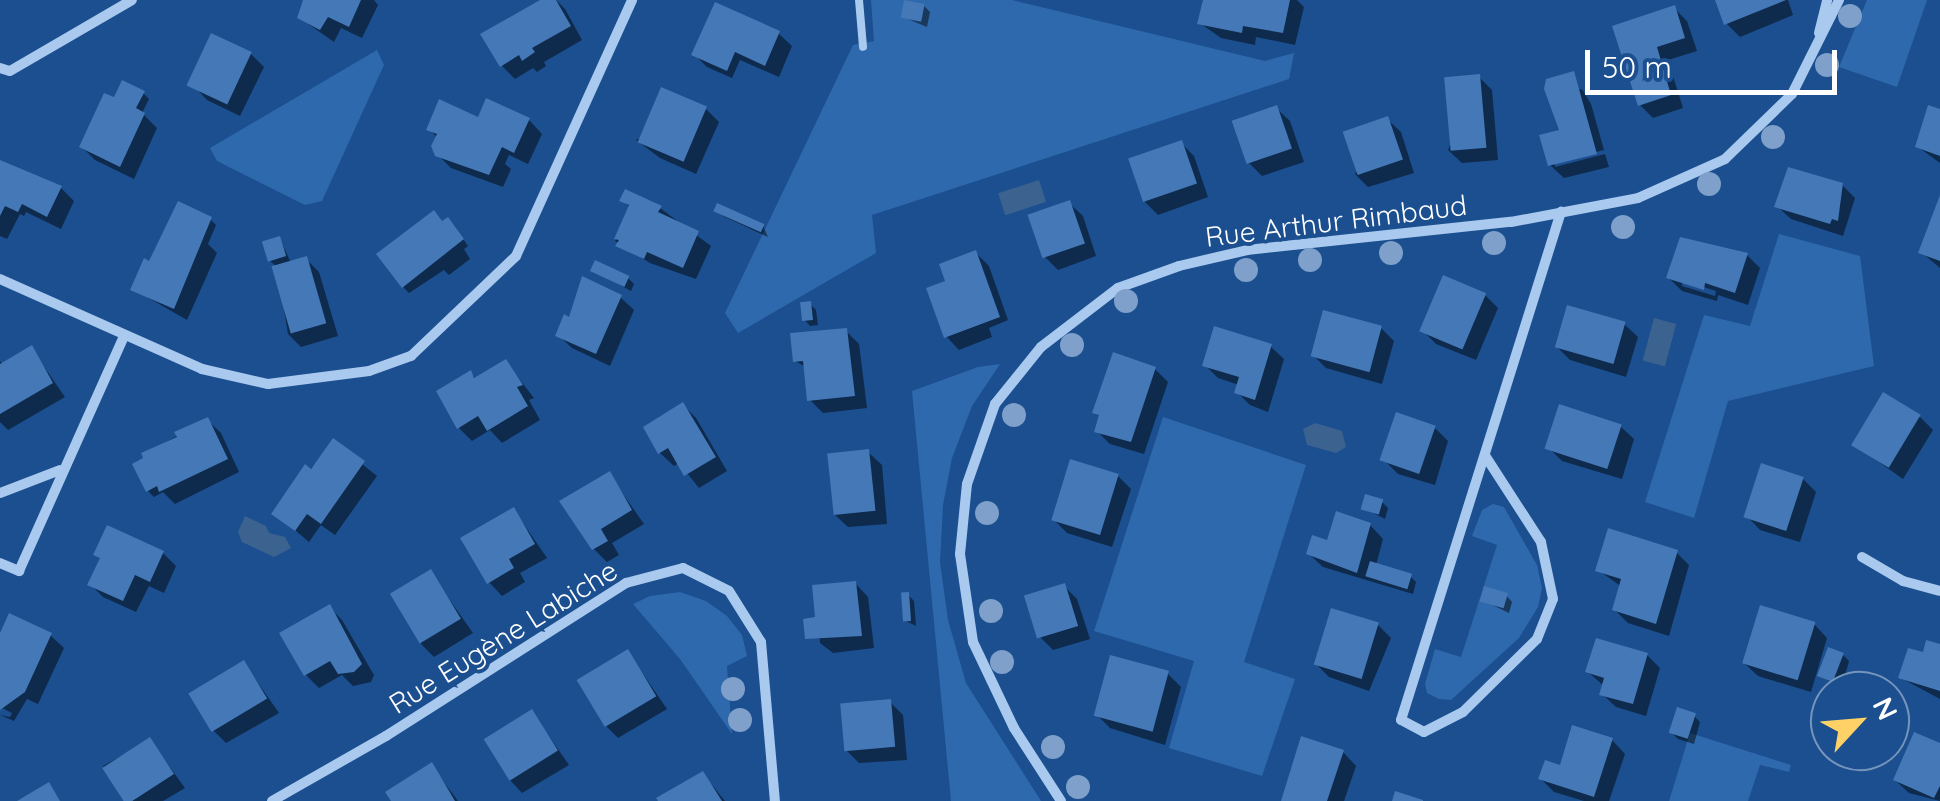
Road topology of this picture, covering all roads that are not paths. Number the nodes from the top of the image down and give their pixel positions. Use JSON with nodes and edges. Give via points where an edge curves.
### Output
{"nodes":[{"id":1,"x":132,"y":0,"type":"edge"},
{"id":2,"x":632,"y":0,"type":"edge"},
{"id":3,"x":858,"y":0,"type":"edge"},
{"id":4,"x":1827,"y":0,"type":"edge"},
{"id":5,"x":1839,"y":0,"type":"edge"},
{"id":6,"x":862,"y":47,"type":"dead end"},
{"id":7,"x":1815,"y":53,"type":"junction"},
{"id":8,"x":0,"y":68,"type":"edge"},
{"id":9,"x":1561,"y":212,"type":"junction"},
{"id":10,"x":0,"y":278,"type":"edge"},
{"id":11,"x":124,"y":336,"type":"junction"},
{"id":12,"x":1486,"y":457,"type":"junction"},
{"id":13,"x":60,"y":470,"type":"junction"},
{"id":14,"x":0,"y":493,"type":"edge"},
{"id":15,"x":1862,"y":558,"type":"dead end"},
{"id":16,"x":0,"y":563,"type":"edge"},
{"id":17,"x":1940,"y":591,"type":"edge"},
{"id":18,"x":272,"y":801,"type":"edge"},
{"id":19,"x":775,"y":801,"type":"edge"},
{"id":20,"x":1061,"y":801,"type":"edge"}],
"edges":[{"from":1,"to":8,"type":"street","via":[[10,72]]},
{"from":2,"to":11,"type":"street","via":[[516,256],[412,356],[369,371],[268,384],[202,369]]},
{"from":3,"to":6,"type":"lane"},
{"from":4,"to":7,"type":"street","name":"Rue Arthur Rimbaud"},
{"from":5,"to":7,"type":"street","name":"Rue Arthur Rimbaud"},
{"from":7,"to":9,"type":"street","name":"Rue Arthur Rimbaud","via":[[1792,94],[1724,159],[1638,198]]},
{"from":9,"to":12,"type":"street"},
{"from":9,"to":20,"type":"street","name":"Rue Arthur Rimbaud","via":[[1247,250],[1179,266],[1118,288],[1080,313],[1016,373],[995,404],[967,484],[960,554],[973,642],[1014,728]]},
{"from":10,"to":11,"type":"street"},
{"from":11,"to":13,"type":"street"},
{"from":12,"to":12,"type":"street","via":[[1401,720],[1424,732],[1464,712],[1537,639],[1552,599],[1540,542]]},
{"from":13,"to":14,"type":"street"},
{"from":13,"to":16,"type":"street","via":[[19,571]]},
{"from":15,"to":17,"type":"street"},
{"from":18,"to":19,"type":"street","name":"Rue Eugène Labiche","via":[[626,584],[683,568],[729,591],[760,642]]}]}
